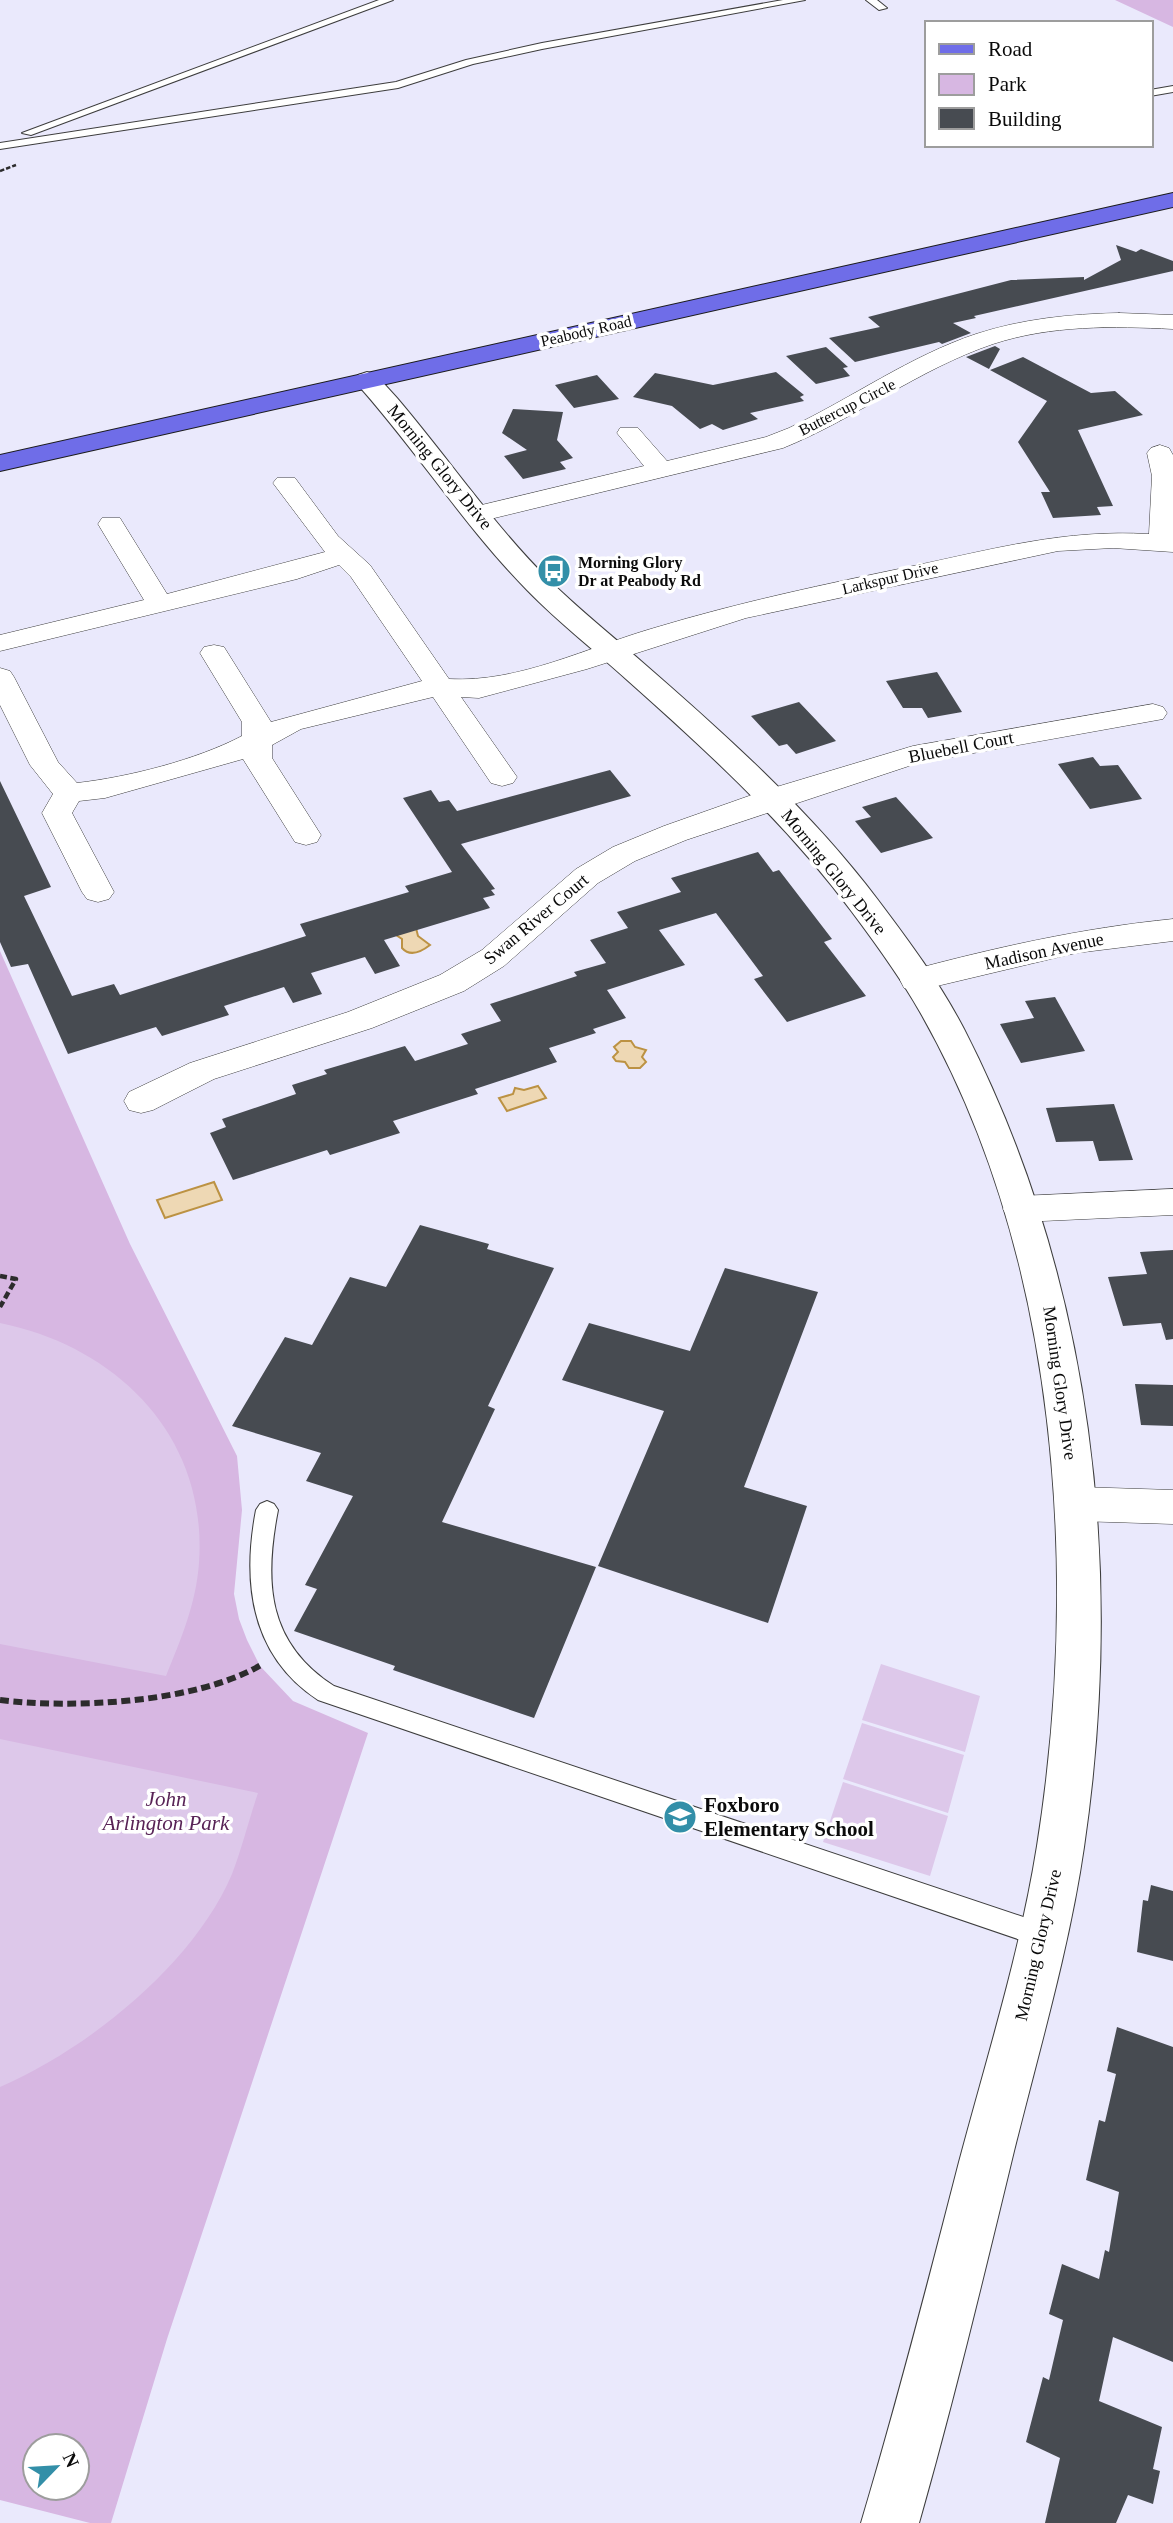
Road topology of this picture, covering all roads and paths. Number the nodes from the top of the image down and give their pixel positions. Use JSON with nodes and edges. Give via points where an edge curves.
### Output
{"nodes":[{"id":1,"x":388,"y":0,"type":"edge"},
{"id":2,"x":800,"y":0,"type":"edge"},
{"id":3,"x":872,"y":0,"type":"edge"},
{"id":4,"x":882,"y":8,"type":"dead end"},
{"id":5,"x":1173,"y":89,"type":"edge"},
{"id":6,"x":1152,"y":93,"type":"edge"},
{"id":7,"x":2,"y":146,"type":"edge"},
{"id":8,"x":1173,"y":200,"type":"edge"},
{"id":9,"x":1173,"y":322,"type":"edge"},
{"id":10,"x":367,"y":380,"type":"junction"},
{"id":11,"x":629,"y":433,"type":"dead end"},
{"id":12,"x":1160,"y":453,"type":"dead end"},
{"id":13,"x":0,"y":463,"type":"edge"},
{"id":14,"x":661,"y":470,"type":"junction"},
{"id":15,"x":286,"y":483,"type":"dead end"},
{"id":16,"x":478,"y":514,"type":"junction"},
{"id":17,"x":111,"y":524,"type":"dead end"},
{"id":18,"x":1168,"y":544,"type":"edge"},
{"id":19,"x":340,"y":556,"type":"junction"},
{"id":20,"x":160,"y":604,"type":"junction"},
{"id":21,"x":0,"y":643,"type":"edge"},
{"id":22,"x":612,"y":651,"type":"junction"},
{"id":23,"x":214,"y":653,"type":"dead end"},
{"id":24,"x":0,"y":677,"type":"edge"},
{"id":25,"x":442,"y":687,"type":"junction"},
{"id":26,"x":1153,"y":713,"type":"dead end"},
{"id":27,"x":257,"y":740,"type":"junction"},
{"id":28,"x":502,"y":777,"type":"dead end"},
{"id":29,"x":69,"y":793,"type":"junction"},
{"id":30,"x":774,"y":798,"type":"junction"},
{"id":31,"x":306,"y":835,"type":"dead end"},
{"id":32,"x":98,"y":892,"type":"dead end"},
{"id":33,"x":1173,"y":930,"type":"edge"},
{"id":34,"x":916,"y":980,"type":"junction"},
{"id":35,"x":141,"y":1101,"type":"dead end"},
{"id":36,"x":1173,"y":1202,"type":"edge"},
{"id":37,"x":1021,"y":1209,"type":"junction"},
{"id":38,"x":0,"y":1276,"type":"edge"},
{"id":39,"x":0,"y":1307,"type":"edge"},
{"id":40,"x":1077,"y":1504,"type":"junction"},
{"id":41,"x":1173,"y":1507,"type":"edge"},
{"id":42,"x":267,"y":1510,"type":"dead end"},
{"id":43,"x":282,"y":1652,"type":"junction"},
{"id":44,"x":0,"y":1700,"type":"edge"},
{"id":45,"x":1044,"y":1936,"type":"junction"},
{"id":46,"x":890,"y":2523,"type":"edge"}],
"edges":[{"from":1,"to":7,"type":"lane","via":[[113,99]]},
{"from":2,"to":7,"type":"lane","via":[[518,51],[398,85]]},
{"from":3,"to":4,"type":"lane"},
{"from":5,"to":6,"type":"lane"},
{"from":8,"to":10,"type":"main road","name":"Peabody Road"},
{"from":9,"to":14,"type":"street","name":"Buttercup Circle","via":[[1107,320],[1007,333],[948,354],[808,430],[774,443]]},
{"from":10,"to":13,"type":"main road","name":"Peabody Road"},
{"from":10,"to":16,"type":"street","name":"Morning Glory Drive"},
{"from":11,"to":14,"type":"street"},
{"from":12,"to":18,"type":"street"},
{"from":14,"to":16,"type":"street","name":"Buttercup Circle"},
{"from":15,"to":19,"type":"street"},
{"from":16,"to":22,"type":"street","name":"Morning Glory Drive","via":[[531,578]]},
{"from":17,"to":20,"type":"street"},
{"from":18,"to":22,"type":"street","name":"Larkspur Drive","via":[[1058,542],[1005,552],[740,611]]},
{"from":19,"to":20,"type":"street"},
{"from":19,"to":25,"type":"street","via":[[361,571]]},
{"from":20,"to":21,"type":"street"},
{"from":22,"to":25,"type":"street","name":"Larkspur Drive","via":[[479,688]]},
{"from":22,"to":30,"type":"street","name":"Morning Glory Drive"},
{"from":23,"to":27,"type":"street","via":[[257,722]]},
{"from":24,"to":29,"type":"street","via":[[45,765]]},
{"from":25,"to":27,"type":"street","name":"Larkspur Drive","via":[[290,723]]},
{"from":25,"to":28,"type":"street"},
{"from":26,"to":30,"type":"street","name":"Bluebell Court","via":[[913,755]]},
{"from":27,"to":29,"type":"street","name":"Larkspur Drive","via":[[229,755],[105,789]]},
{"from":27,"to":31,"type":"street","via":[[257,758]]},
{"from":29,"to":32,"type":"street","via":[[57,813]]},
{"from":30,"to":34,"type":"street","name":"Morning Glory Drive","via":[[862,902]]},
{"from":30,"to":35,"type":"street","name":"Swan River Court","via":[[615,859],[587,876],[493,958],[452,983],[360,1020],[202,1071]]},
{"from":33,"to":34,"type":"street","name":"Madison Avenue","via":[[1035,950]]},
{"from":34,"to":37,"type":"street","name":"Morning Glory Drive","via":[[945,1026],[987,1114]]},
{"from":36,"to":37,"type":"street"},
{"from":37,"to":40,"type":"street","name":"Morning Glory Drive","via":[[1049,1301],[1062,1365]]},
{"from":38,"to":39,"type":"path","via":[[16,1279]]},
{"from":40,"to":41,"type":"street"},
{"from":40,"to":45,"type":"street","name":"Morning Glory Drive","via":[[1077,1699],[1061,1843]]},
{"from":42,"to":43,"type":"lane","via":[[258,1574],[263,1608]]},
{"from":43,"to":44,"type":"path","via":[[241,1678],[215,1686],[61,1707]]},
{"from":43,"to":45,"type":"lane","via":[[313,1684],[336,1698],[404,1717]]},
{"from":45,"to":46,"type":"street","name":"Morning Glory Drive"}]}
